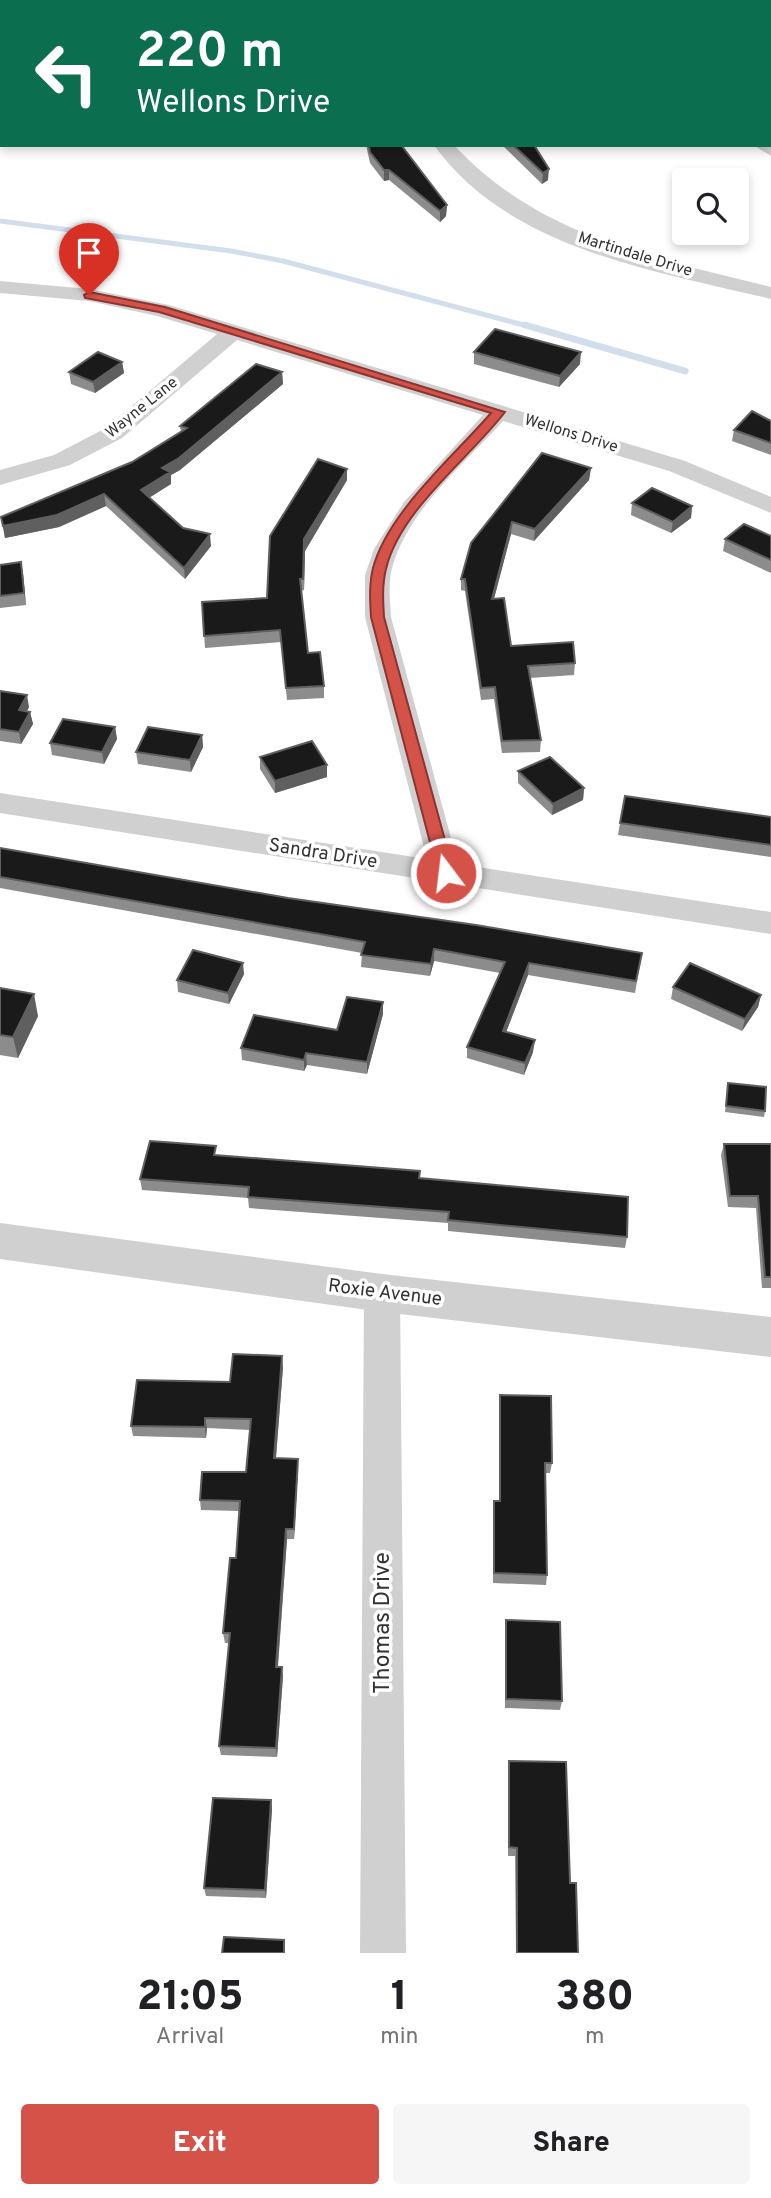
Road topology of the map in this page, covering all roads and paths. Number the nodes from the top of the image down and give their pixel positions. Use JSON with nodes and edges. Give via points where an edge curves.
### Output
{"nodes":[{"id":1,"x":445,"y":147,"type":"edge"},
{"id":2,"x":0,"y":287,"type":"edge"},
{"id":3,"x":771,"y":293,"type":"edge"},
{"id":4,"x":234,"y":331,"type":"junction"},
{"id":5,"x":499,"y":412,"type":"junction"},
{"id":6,"x":0,"y":478,"type":"edge"},
{"id":7,"x":771,"y":506,"type":"edge"},
{"id":8,"x":0,"y":803,"type":"edge"},
{"id":9,"x":446,"y":873,"type":"junction"},
{"id":10,"x":771,"y":923,"type":"edge"},
{"id":11,"x":0,"y":1241,"type":"edge"},
{"id":12,"x":382,"y":1293,"type":"junction"},
{"id":13,"x":771,"y":1337,"type":"edge"},
{"id":14,"x":383,"y":1953,"type":"edge"}],
"edges":[{"from":1,"to":3,"type":"street","name":"Martindale Drive","via":[[492,193],[567,234],[643,260]]},
{"from":2,"to":4,"type":"street","name":"Wellons Drive","via":[[122,300]]},
{"from":4,"to":5,"type":"street","name":"Wellons Drive"},
{"from":4,"to":6,"type":"street","name":"Wayne Lane","via":[[114,433],[62,460]]},
{"from":5,"to":7,"type":"street","name":"Wellons Drive","via":[[677,466]]},
{"from":5,"to":9,"type":"street","via":[[390,541],[376,594],[378,617]]},
{"from":8,"to":9,"type":"street","name":"Sandra Drive"},
{"from":9,"to":10,"type":"street","name":"Sandra Drive"},
{"from":11,"to":12,"type":"street","name":"Roxie Avenue"},
{"from":12,"to":13,"type":"street","name":"Roxie Avenue"},
{"from":12,"to":14,"type":"street","name":"Thomas Drive"}]}
